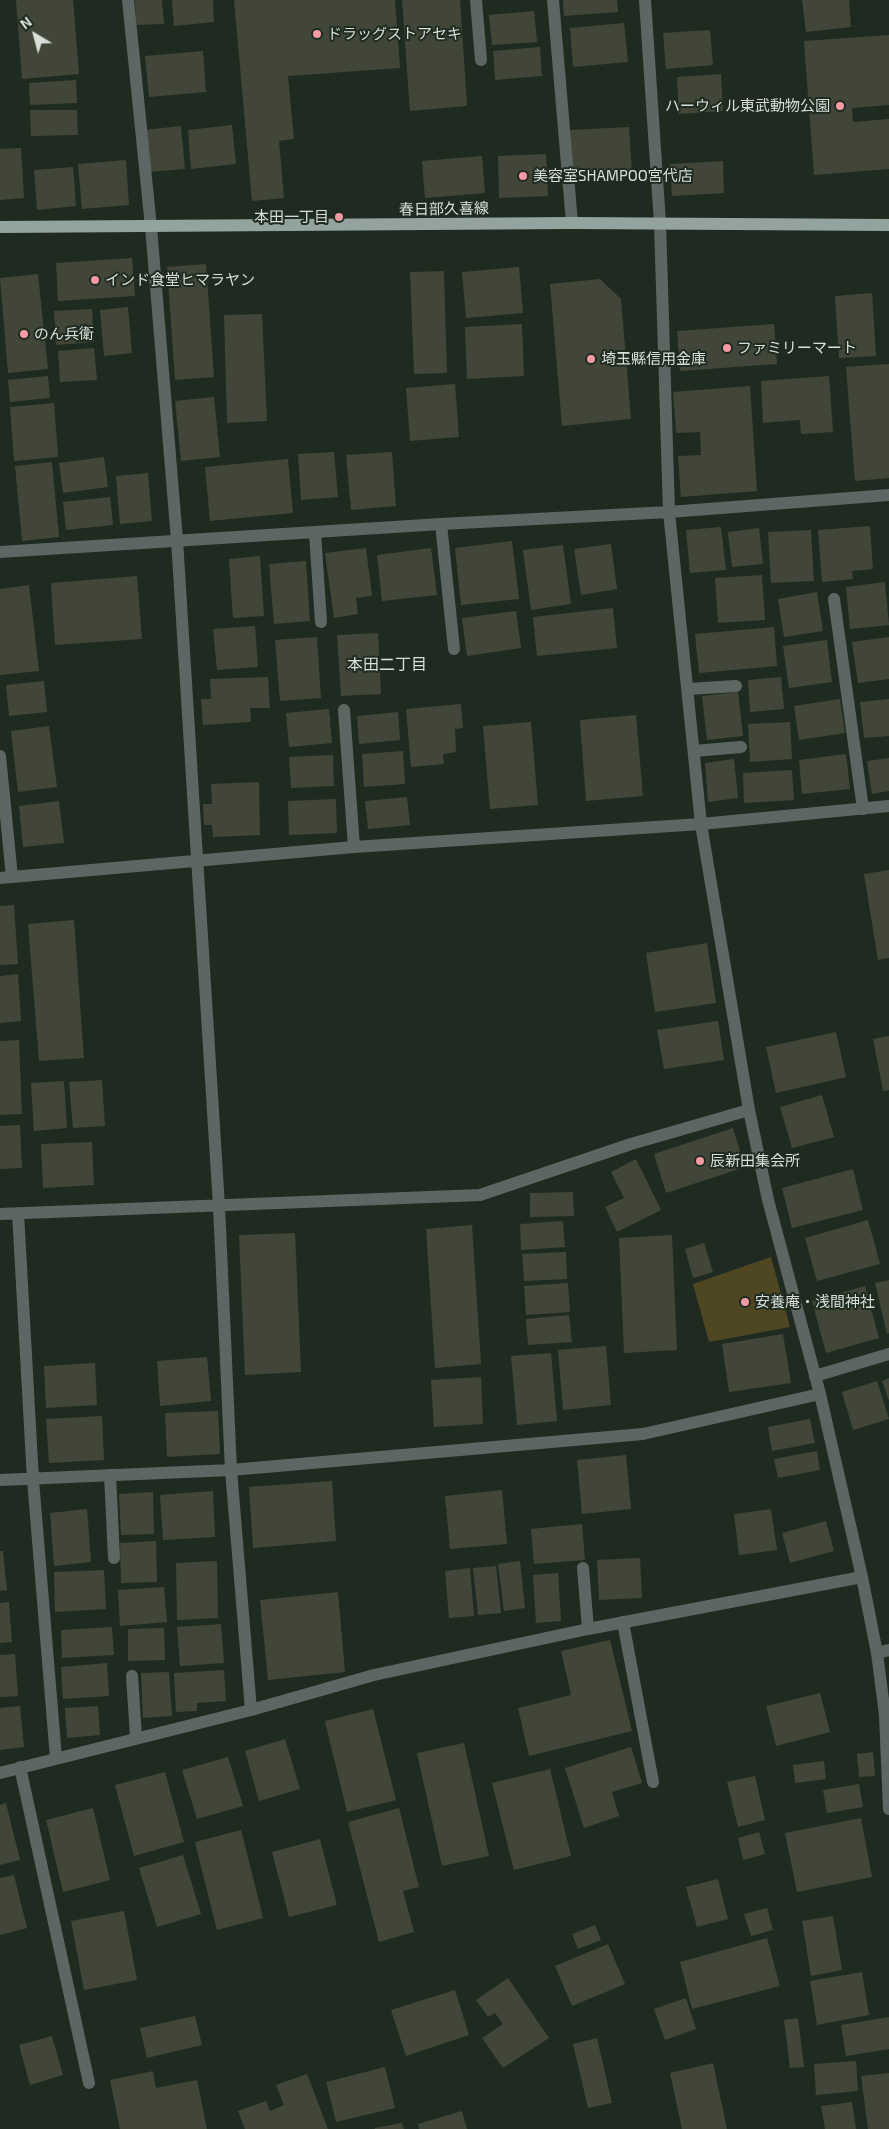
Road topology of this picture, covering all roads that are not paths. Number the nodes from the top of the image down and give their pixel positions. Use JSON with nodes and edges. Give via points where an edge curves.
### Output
{"nodes":[{"id":1,"x":128,"y":0,"type":"edge"},
{"id":2,"x":476,"y":0,"type":"edge"},
{"id":3,"x":553,"y":0,"type":"edge"},
{"id":4,"x":645,"y":0,"type":"edge"},
{"id":5,"x":481,"y":60,"type":"dead end"},
{"id":6,"x":572,"y":223,"type":"junction"},
{"id":7,"x":660,"y":223,"type":"junction"},
{"id":8,"x":889,"y":225,"type":"edge"},
{"id":9,"x":0,"y":227,"type":"edge"},
{"id":10,"x":151,"y":227,"type":"junction"},
{"id":11,"x":889,"y":495,"type":"edge"},
{"id":12,"x":669,"y":512,"type":"junction"},
{"id":13,"x":441,"y":524,"type":"junction"},
{"id":14,"x":315,"y":533,"type":"junction"},
{"id":15,"x":176,"y":540,"type":"junction"},
{"id":16,"x":0,"y":552,"type":"edge"},
{"id":17,"x":834,"y":598,"type":"dead end"},
{"id":18,"x":321,"y":622,"type":"dead end"},
{"id":19,"x":454,"y":649,"type":"dead end"},
{"id":20,"x":736,"y":686,"type":"dead end"},
{"id":21,"x":688,"y":689,"type":"junction"},
{"id":22,"x":344,"y":710,"type":"dead end"},
{"id":23,"x":741,"y":747,"type":"dead end"},
{"id":24,"x":694,"y":751,"type":"junction"},
{"id":25,"x":0,"y":756,"type":"edge"},
{"id":26,"x":889,"y":806,"type":"edge"},
{"id":27,"x":863,"y":809,"type":"junction"},
{"id":28,"x":701,"y":824,"type":"junction"},
{"id":29,"x":354,"y":847,"type":"junction"},
{"id":30,"x":199,"y":860,"type":"junction"},
{"id":31,"x":6,"y":877,"type":"edge"},
{"id":32,"x":749,"y":1110,"type":"junction"},
{"id":33,"x":219,"y":1206,"type":"junction"},
{"id":34,"x":18,"y":1213,"type":"junction"},
{"id":35,"x":0,"y":1214,"type":"edge"},
{"id":36,"x":889,"y":1354,"type":"edge"},
{"id":37,"x":815,"y":1376,"type":"junction"},
{"id":38,"x":820,"y":1394,"type":"junction"},
{"id":39,"x":230,"y":1470,"type":"junction"},
{"id":40,"x":110,"y":1475,"type":"junction"},
{"id":41,"x":0,"y":1480,"type":"edge"},
{"id":42,"x":33,"y":1480,"type":"junction"},
{"id":43,"x":114,"y":1558,"type":"dead end"},
{"id":44,"x":583,"y":1568,"type":"dead end"},
{"id":45,"x":862,"y":1577,"type":"junction"},
{"id":46,"x":623,"y":1622,"type":"junction"},
{"id":47,"x":588,"y":1629,"type":"junction"},
{"id":48,"x":883,"y":1652,"type":"edge"},
{"id":49,"x":132,"y":1676,"type":"dead end"},
{"id":50,"x":251,"y":1710,"type":"junction"},
{"id":51,"x":136,"y":1737,"type":"junction"},
{"id":52,"x":56,"y":1758,"type":"junction"},
{"id":53,"x":20,"y":1767,"type":"junction"},
{"id":54,"x":0,"y":1773,"type":"edge"},
{"id":55,"x":653,"y":1782,"type":"dead end"},
{"id":56,"x":889,"y":1808,"type":"edge"},
{"id":57,"x":88,"y":2084,"type":"dead end"}],
"edges":[{"from":1,"to":10,"type":"street"},
{"from":2,"to":5,"type":"street"},
{"from":3,"to":6,"type":"street"},
{"from":4,"to":7,"type":"street"},
{"from":6,"to":7,"type":"main road","name":"春日部久喜線"},
{"from":6,"to":10,"type":"main road","name":"春日部久喜線"},
{"from":7,"to":8,"type":"main road","name":"春日部久喜線"},
{"from":7,"to":12,"type":"street"},
{"from":9,"to":10,"type":"main road","name":"春日部久喜線"},
{"from":10,"to":15,"type":"street"},
{"from":11,"to":12,"type":"street"},
{"from":12,"to":13,"type":"street"},
{"from":12,"to":21,"type":"street"},
{"from":13,"to":14,"type":"street"},
{"from":13,"to":19,"type":"street"},
{"from":14,"to":15,"type":"street"},
{"from":14,"to":18,"type":"street"},
{"from":15,"to":16,"type":"street"},
{"from":15,"to":30,"type":"street"},
{"from":17,"to":27,"type":"street"},
{"from":20,"to":21,"type":"street"},
{"from":21,"to":24,"type":"street"},
{"from":22,"to":29,"type":"street"},
{"from":23,"to":24,"type":"street"},
{"from":24,"to":28,"type":"street"},
{"from":25,"to":31,"type":"street"},
{"from":26,"to":27,"type":"street"},
{"from":27,"to":28,"type":"street"},
{"from":28,"to":29,"type":"street"},
{"from":28,"to":32,"type":"street"},
{"from":29,"to":30,"type":"street"},
{"from":30,"to":31,"type":"street"},
{"from":30,"to":33,"type":"street"},
{"from":32,"to":33,"type":"street","via":[[631,1144],[480,1195]]},
{"from":32,"to":37,"type":"street","via":[[768,1200]]},
{"from":33,"to":34,"type":"street"},
{"from":33,"to":39,"type":"street"},
{"from":34,"to":35,"type":"street"},
{"from":34,"to":42,"type":"street"},
{"from":36,"to":37,"type":"street"},
{"from":37,"to":38,"type":"street"},
{"from":38,"to":39,"type":"street","via":[[643,1434]]},
{"from":38,"to":45,"type":"street"},
{"from":39,"to":40,"type":"street"},
{"from":39,"to":50,"type":"street"},
{"from":40,"to":42,"type":"street"},
{"from":40,"to":43,"type":"street"},
{"from":41,"to":42,"type":"street"},
{"from":42,"to":52,"type":"street"},
{"from":44,"to":47,"type":"street"},
{"from":45,"to":46,"type":"street"},
{"from":45,"to":48,"type":"street"},
{"from":46,"to":47,"type":"street"},
{"from":46,"to":55,"type":"street"},
{"from":47,"to":50,"type":"street","via":[[374,1675]]},
{"from":48,"to":56,"type":"street"},
{"from":49,"to":51,"type":"street"},
{"from":50,"to":51,"type":"street"},
{"from":51,"to":52,"type":"street"},
{"from":52,"to":53,"type":"street"},
{"from":53,"to":54,"type":"street"},
{"from":53,"to":57,"type":"street"}]}
